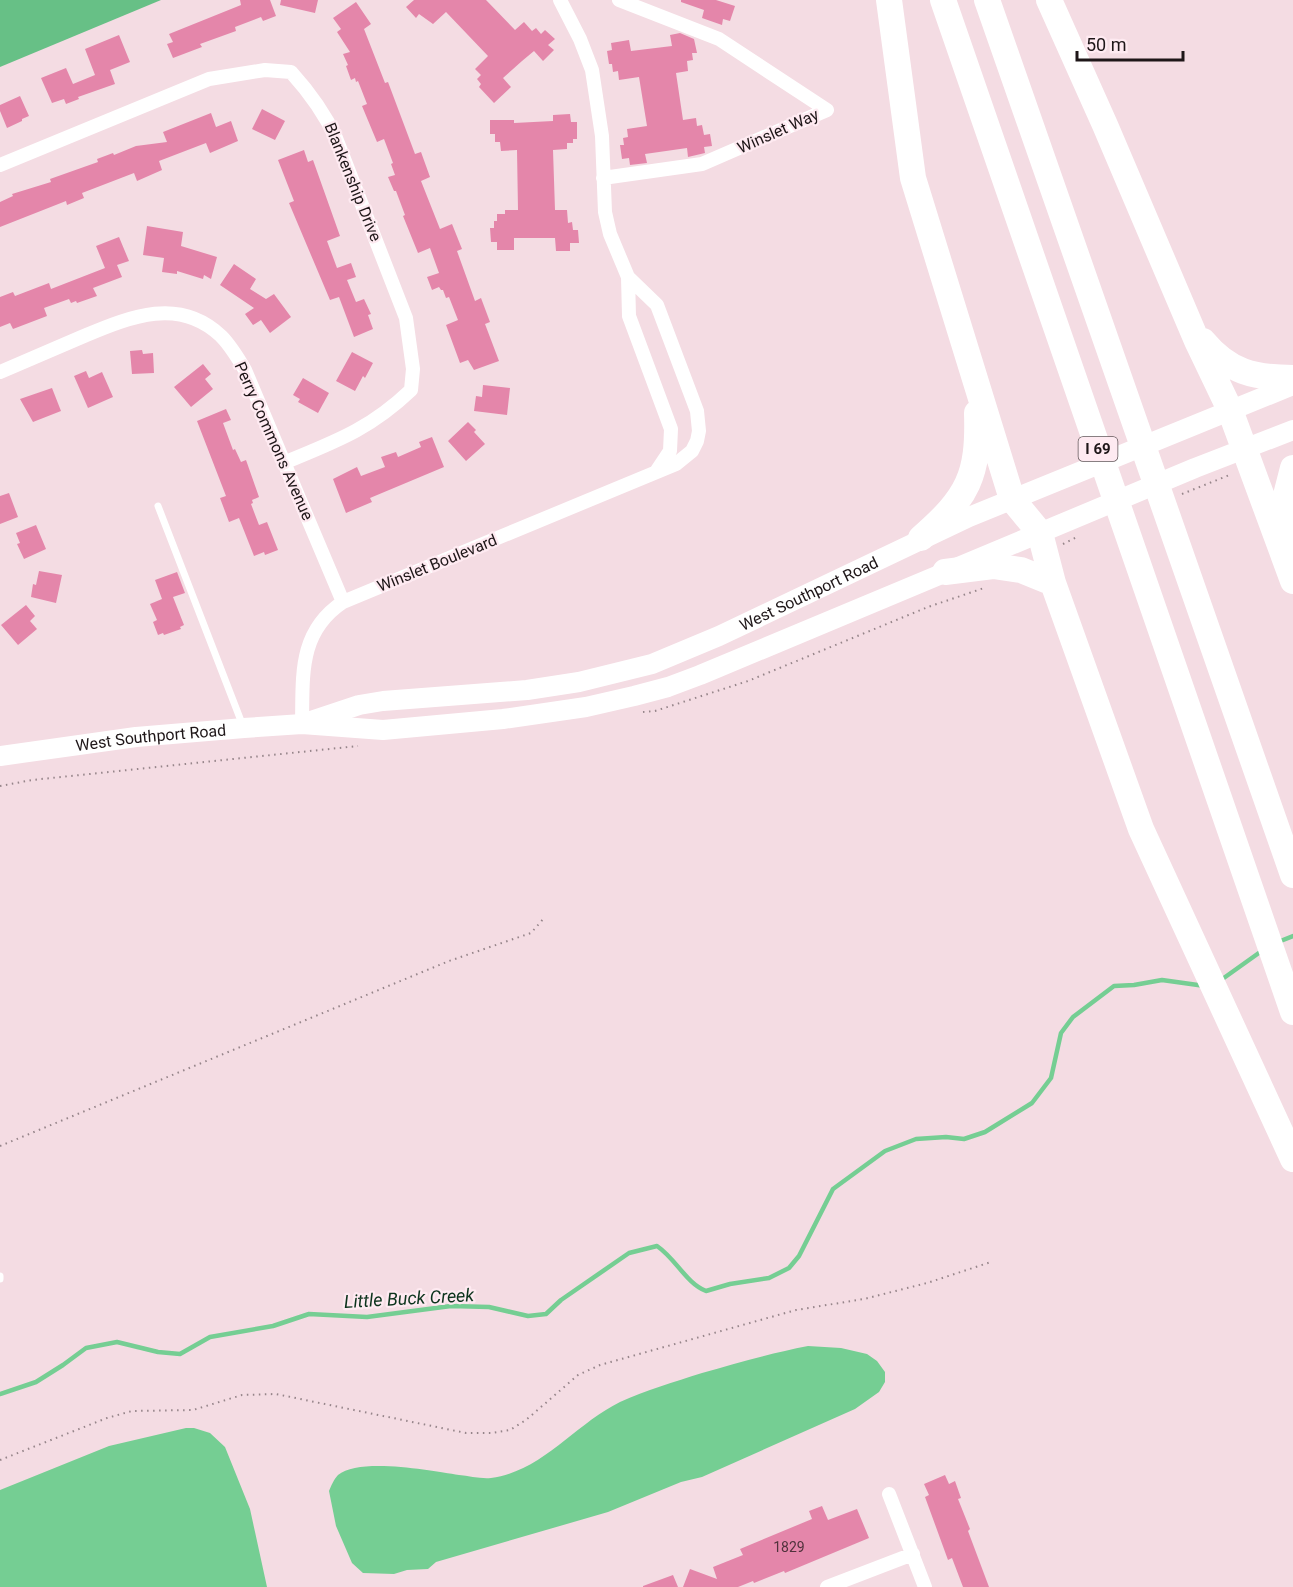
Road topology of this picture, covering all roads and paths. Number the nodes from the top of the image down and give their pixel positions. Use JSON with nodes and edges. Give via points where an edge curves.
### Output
{"nodes":[{"id":1,"x":619,"y":0,"type":"edge"},
{"id":2,"x":889,"y":0,"type":"edge"},
{"id":3,"x":943,"y":0,"type":"edge"},
{"id":4,"x":987,"y":0,"type":"edge"},
{"id":5,"x":1049,"y":0,"type":"edge"},
{"id":6,"x":566,"y":2,"type":"edge"},
{"id":7,"x":0,"y":165,"type":"edge"},
{"id":8,"x":603,"y":178,"type":"junction"},
{"id":9,"x":628,"y":276,"type":"junction"},
{"id":10,"x":1188,"y":318,"type":"junction"},
{"id":11,"x":0,"y":372,"type":"edge"},
{"id":12,"x":974,"y":373,"type":"junction"},
{"id":13,"x":1293,"y":378,"type":"edge"},
{"id":14,"x":1293,"y":385,"type":"edge"},
{"id":15,"x":1230,"y":410,"type":"junction"},
{"id":16,"x":1293,"y":430,"type":"edge"},
{"id":17,"x":1243,"y":460,"type":"junction"},
{"id":18,"x":285,"y":462,"type":"junction"},
{"id":19,"x":1293,"y":468,"type":"edge"},
{"id":20,"x":656,"y":473,"type":"junction"},
{"id":21,"x":1194,"y":489,"type":"dead end"},
{"id":22,"x":1012,"y":499,"type":"junction"},
{"id":23,"x":158,"y":506,"type":"dead end"},
{"id":24,"x":1078,"y":537,"type":"dead end"},
{"id":25,"x":921,"y":538,"type":"junction"},
{"id":26,"x":1050,"y":539,"type":"junction"},
{"id":27,"x":945,"y":572,"type":"junction"},
{"id":28,"x":1290,"y":574,"type":"edge"},
{"id":29,"x":1053,"y":583,"type":"junction"},
{"id":30,"x":343,"y":602,"type":"junction"},
{"id":31,"x":303,"y":724,"type":"junction"},
{"id":32,"x":244,"y":728,"type":"junction"},
{"id":33,"x":0,"y":756,"type":"edge"},
{"id":34,"x":1293,"y":875,"type":"edge"},
{"id":35,"x":545,"y":917,"type":"dead end"},
{"id":36,"x":1292,"y":1010,"type":"edge"},
{"id":37,"x":0,"y":1146,"type":"edge"},
{"id":38,"x":1293,"y":1159,"type":"edge"},
{"id":39,"x":991,"y":1262,"type":"dead end"},
{"id":40,"x":0,"y":1460,"type":"edge"},
{"id":41,"x":889,"y":1494,"type":"dead end"},
{"id":42,"x":913,"y":1554,"type":"junction"},
{"id":43,"x":827,"y":1587,"type":"edge"},
{"id":44,"x":926,"y":1587,"type":"edge"}],
"edges":[{"from":1,"to":8,"type":"street","name":"Winslet Way","via":[[719,39],[827,110],[702,164]]},
{"from":2,"to":12,"type":"highway","via":[[914,178]]},
{"from":3,"to":36,"type":"highway","number":"I 69"},
{"from":4,"to":34,"type":"highway","number":"I 69"},
{"from":5,"to":10,"type":"highway"},
{"from":6,"to":8,"type":"street","name":"Winslet Boulevard","via":[[592,70],[602,136]]},
{"from":7,"to":18,"type":"street","name":"Blankenship Drive","via":[[209,79],[265,70],[291,72],[326,116],[336,138],[406,318],[414,369],[411,390],[377,419],[352,435]]},
{"from":8,"to":9,"type":"street","name":"Winslet Boulevard","via":[[605,212]]},
{"from":9,"to":20,"type":"street","name":"Winslet Boulevard","via":[[629,316],[671,429],[670,451]]},
{"from":9,"to":20,"type":"street","name":"Winslet Boulevard","via":[[657,304],[699,421],[692,451]]},
{"from":10,"to":13,"type":"highway","via":[[1209,348],[1229,364],[1251,374]]},
{"from":10,"to":15,"type":"highway"},
{"from":11,"to":18,"type":"street","name":"Perry Commons Avenue","via":[[116,322],[147,313],[176,314],[200,322],[221,336],[234,352]]},
{"from":12,"to":22,"type":"highway"},
{"from":12,"to":25,"type":"highway","via":[[978,436],[970,482],[952,509]]},
{"from":14,"to":15,"type":"main road","name":"West Southport Road"},
{"from":15,"to":17,"type":"highway"},
{"from":15,"to":22,"type":"main road","name":"West Southport Road"},
{"from":16,"to":17,"type":"main road","name":"West Southport Road"},
{"from":17,"to":21,"type":"path"},
{"from":17,"to":26,"type":"main road","name":"West Southport Road","via":[[1195,468],[1079,516]]},
{"from":17,"to":28,"type":"highway"},
{"from":18,"to":30,"type":"street","name":"Perry Commons Avenue"},
{"from":19,"to":28,"type":"highway","via":[[1282,511]]},
{"from":20,"to":30,"type":"street","name":"Winslet Boulevard"},
{"from":22,"to":25,"type":"main road","name":"West Southport Road"},
{"from":22,"to":26,"type":"highway"},
{"from":23,"to":32,"type":"lane"},
{"from":24,"to":26,"type":"path"},
{"from":25,"to":31,"type":"main road","name":"West Southport Road","via":[[719,636],[652,663],[590,680],[527,690],[359,705]]},
{"from":26,"to":27,"type":"main road","name":"West Southport Road"},
{"from":26,"to":29,"type":"highway"},
{"from":27,"to":29,"type":"highway","via":[[993,566],[1021,570]]},
{"from":27,"to":31,"type":"main road","name":"West Southport Road","via":[[700,675],[634,696],[513,717],[383,730]]},
{"from":29,"to":38,"type":"highway","via":[[1141,830]]},
{"from":30,"to":31,"type":"street","name":"Winslet Boulevard","via":[[322,620],[306,653]]},
{"from":31,"to":32,"type":"main road","name":"West Southport Road"},
{"from":32,"to":33,"type":"main road","name":"West Southport Road","via":[[126,738]]},
{"from":35,"to":37,"type":"path","via":[[531,933],[449,961]]},
{"from":39,"to":40,"type":"path","via":[[927,1283],[796,1310],[600,1365],[578,1375],[510,1430],[466,1433],[276,1394],[242,1395],[194,1410],[132,1411]]},
{"from":41,"to":42,"type":"street"},
{"from":42,"to":43,"type":"street"},
{"from":42,"to":44,"type":"street"}]}
